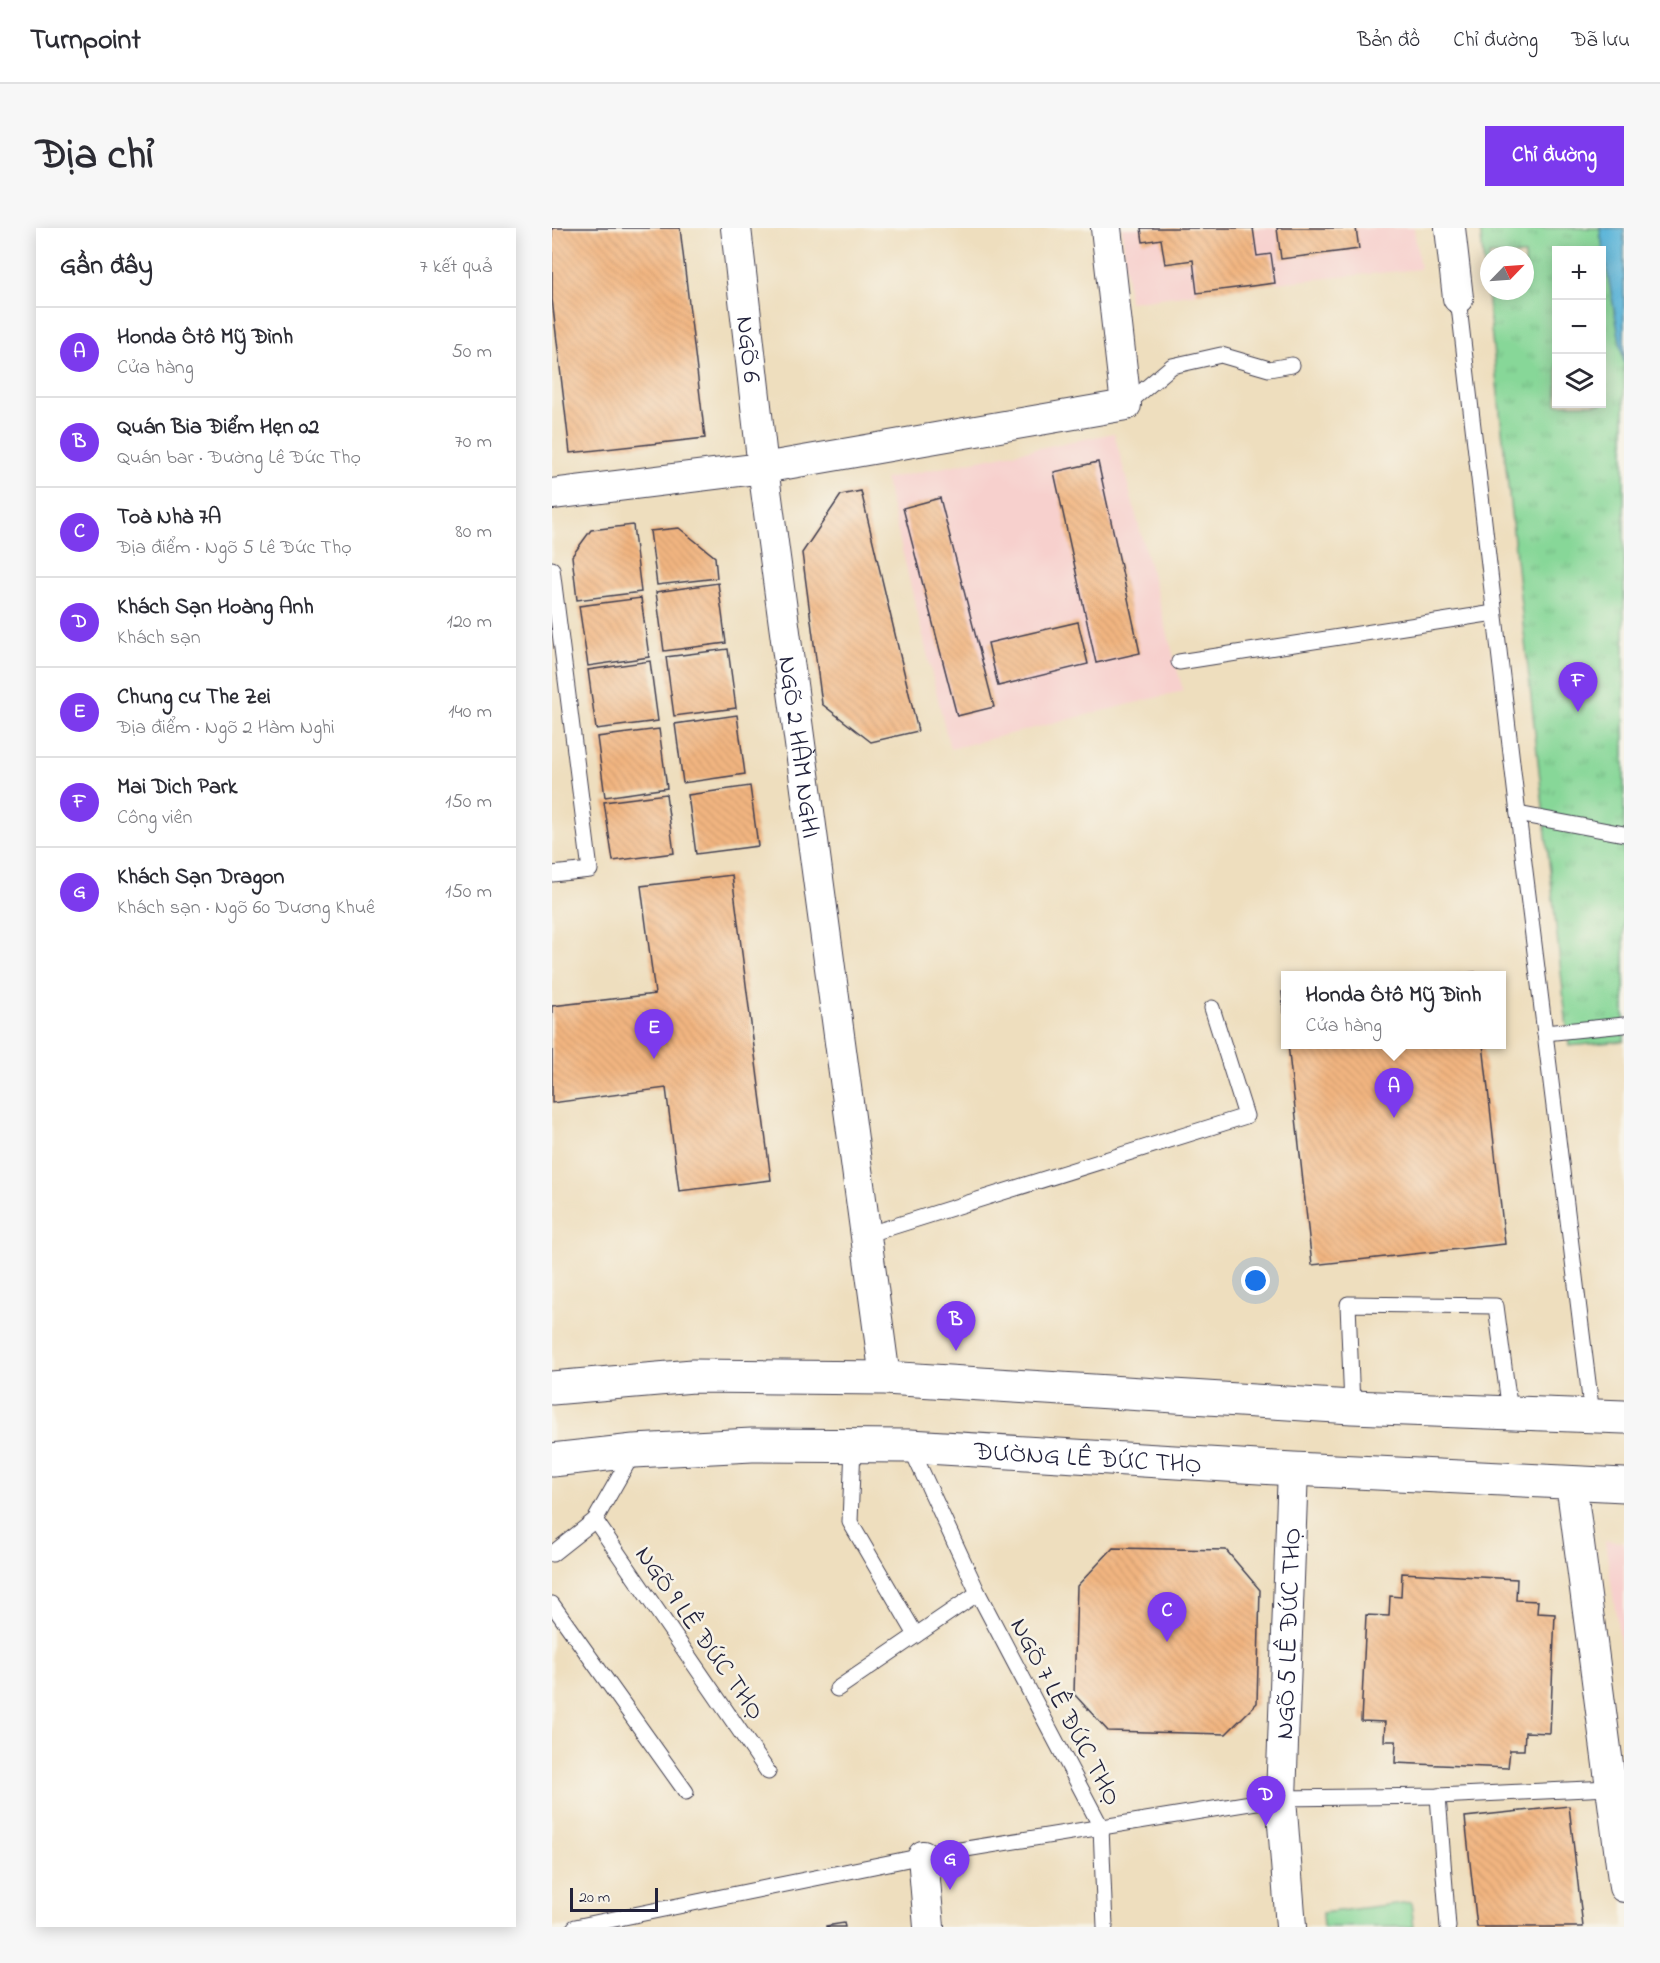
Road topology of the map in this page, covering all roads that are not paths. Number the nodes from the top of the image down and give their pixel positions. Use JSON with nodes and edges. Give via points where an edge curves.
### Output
{"nodes":[{"id":1,"x":736,"y":228,"type":"edge"},
{"id":2,"x":1106,"y":228,"type":"edge"},
{"id":3,"x":1450,"y":228,"type":"edge"},
{"id":4,"x":1458,"y":298,"type":"joint"},
{"id":5,"x":1292,"y":365,"type":"dead end"},
{"id":6,"x":1126,"y":405,"type":"junction"},
{"id":7,"x":763,"y":468,"type":"junction"},
{"id":8,"x":552,"y":494,"type":"edge"},
{"id":9,"x":552,"y":569,"type":"edge"},
{"id":10,"x":1494,"y":613,"type":"junction"},
{"id":11,"x":1179,"y":662,"type":"dead end"},
{"id":12,"x":1518,"y":814,"type":"junction"},
{"id":13,"x":1624,"y":834,"type":"edge"},
{"id":14,"x":552,"y":874,"type":"edge"},
{"id":15,"x":1212,"y":1008,"type":"dead end"},
{"id":16,"x":1624,"y":1025,"type":"edge"},
{"id":17,"x":1545,"y":1032,"type":"junction"},
{"id":18,"x":866,"y":1235,"type":"junction"},
{"id":19,"x":885,"y":1378,"type":"junction"},
{"id":20,"x":552,"y":1388,"type":"edge"},
{"id":21,"x":1352,"y":1407,"type":"junction"},
{"id":22,"x":1510,"y":1412,"type":"junction"},
{"id":23,"x":1592,"y":1415,"type":"junction"},
{"id":24,"x":1624,"y":1417,"type":"edge"},
{"id":25,"x":853,"y":1446,"type":"junction"},
{"id":26,"x":910,"y":1446,"type":"junction"},
{"id":27,"x":634,"y":1451,"type":"junction"},
{"id":28,"x":552,"y":1460,"type":"edge"},
{"id":29,"x":1293,"y":1469,"type":"junction"},
{"id":30,"x":1571,"y":1482,"type":"junction"},
{"id":31,"x":1624,"y":1485,"type":"edge"},
{"id":32,"x":595,"y":1520,"type":"junction"},
{"id":33,"x":552,"y":1554,"type":"edge"},
{"id":34,"x":978,"y":1593,"type":"junction"},
{"id":35,"x":552,"y":1604,"type":"edge"},
{"id":36,"x":916,"y":1635,"type":"junction"},
{"id":37,"x":837,"y":1689,"type":"dead end"},
{"id":38,"x":768,"y":1772,"type":"dead end"},
{"id":39,"x":1610,"y":1788,"type":"junction"},
{"id":40,"x":686,"y":1792,"type":"dead end"},
{"id":41,"x":1438,"y":1796,"type":"junction"},
{"id":42,"x":1281,"y":1798,"type":"junction"},
{"id":43,"x":1101,"y":1827,"type":"junction"},
{"id":44,"x":923,"y":1856,"type":"junction"},
{"id":45,"x":1624,"y":1887,"type":"edge"},
{"id":46,"x":575,"y":1927,"type":"edge"},
{"id":47,"x":929,"y":1927,"type":"edge"},
{"id":48,"x":1105,"y":1927,"type":"edge"},
{"id":49,"x":1292,"y":1927,"type":"edge"},
{"id":50,"x":1448,"y":1927,"type":"edge"}],
"edges":[{"from":1,"to":7,"type":"street","name":"NGÕ 6"},
{"from":2,"to":6,"type":"street"},
{"from":3,"to":4,"type":"street"},
{"from":4,"to":10,"type":"lane"},
{"from":5,"to":6,"type":"lane","via":[[1269,369],[1221,355],[1172,366]]},
{"from":6,"to":7,"type":"street"},
{"from":7,"to":8,"type":"street"},
{"from":7,"to":18,"type":"street","name":"NGÕ 2 HÀM NGHI"},
{"from":9,"to":14,"type":"lane","via":[[590,870]]},
{"from":10,"to":11,"type":"lane"},
{"from":10,"to":12,"type":"lane"},
{"from":12,"to":13,"type":"lane"},
{"from":12,"to":17,"type":"lane"},
{"from":15,"to":18,"type":"lane","via":[[1246,1116]]},
{"from":16,"to":17,"type":"lane"},
{"from":17,"to":23,"type":"lane"},
{"from":18,"to":19,"type":"street","name":"NGÕ 2 HÀM NGHI"},
{"from":19,"to":20,"type":"main road","via":[[693,1376]]},
{"from":19,"to":21,"type":"main road"},
{"from":21,"to":22,"type":"main road"},
{"from":21,"to":22,"type":"lane","via":[[1348,1304],[1496,1306]]},
{"from":22,"to":23,"type":"main road"},
{"from":23,"to":24,"type":"main road"},
{"from":25,"to":26,"type":"main road","name":"ĐƯỜNG LÊ ĐỨC THỌ"},
{"from":25,"to":27,"type":"main road","name":"ĐƯỜNG LÊ ĐỨC THỌ","via":[[752,1445]]},
{"from":25,"to":36,"type":"lane","via":[[850,1522]]},
{"from":26,"to":29,"type":"main road","name":"ĐƯỜNG LÊ ĐỨC THỌ"},
{"from":26,"to":34,"type":"lane","name":"NGÕ 7 LÊ ĐỨC THỌ"},
{"from":27,"to":28,"type":"main road","name":"ĐƯỜNG LÊ ĐỨC THỌ"},
{"from":27,"to":32,"type":"lane"},
{"from":29,"to":30,"type":"main road","name":"ĐƯỜNG LÊ ĐỨC THỌ"},
{"from":29,"to":42,"type":"street","name":"NGÕ 5 LÊ ĐỨC THỌ"},
{"from":30,"to":31,"type":"main road","name":"ĐƯỜNG LÊ ĐỨC THỌ"},
{"from":30,"to":39,"type":"street"},
{"from":32,"to":33,"type":"lane"},
{"from":32,"to":38,"type":"lane","name":"NGÕ 9 LÊ ĐỨC THỌ"},
{"from":34,"to":36,"type":"lane"},
{"from":34,"to":43,"type":"lane","name":"NGÕ 7 LÊ ĐỨC THỌ"},
{"from":35,"to":40,"type":"lane"},
{"from":36,"to":37,"type":"lane"},
{"from":39,"to":41,"type":"lane"},
{"from":39,"to":45,"type":"street"},
{"from":41,"to":42,"type":"lane"},
{"from":41,"to":50,"type":"lane"},
{"from":42,"to":43,"type":"lane"},
{"from":42,"to":49,"type":"street","name":"NGÕ 5 LÊ ĐỨC THỌ"},
{"from":43,"to":44,"type":"lane"},
{"from":43,"to":48,"type":"lane","name":"NGÕ 7 LÊ ĐỨC THỌ"},
{"from":44,"to":46,"type":"lane"},
{"from":44,"to":47,"type":"street"}]}
